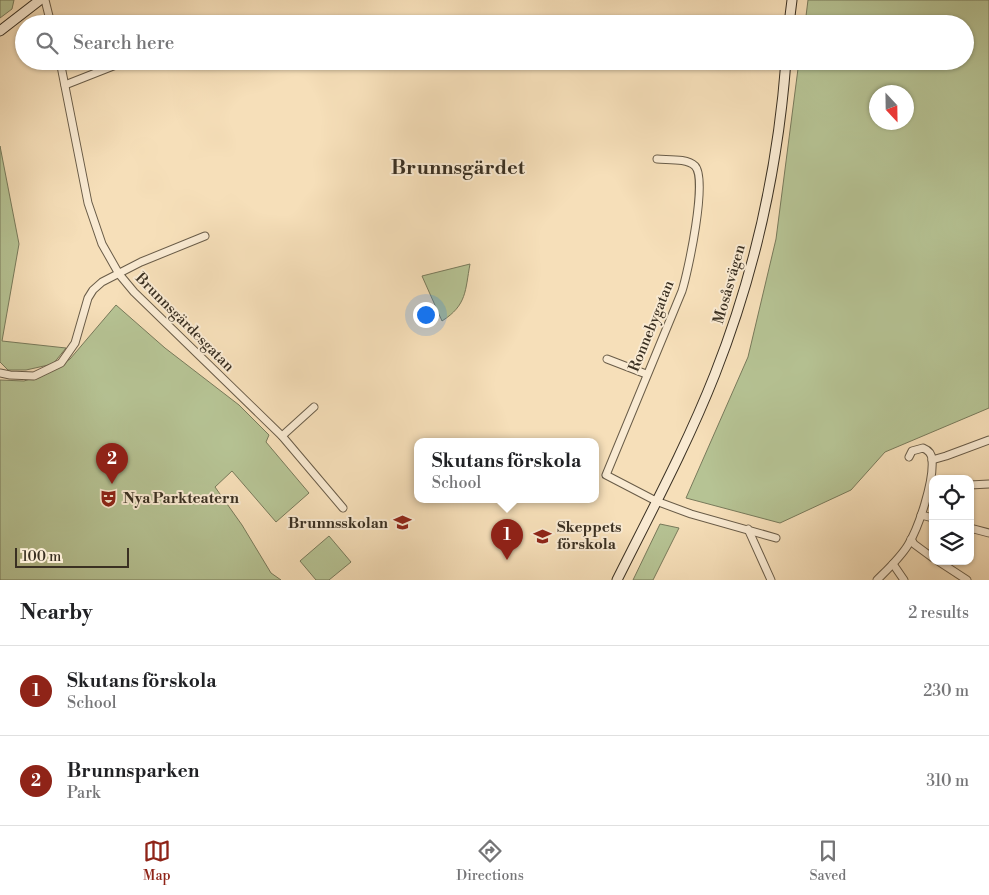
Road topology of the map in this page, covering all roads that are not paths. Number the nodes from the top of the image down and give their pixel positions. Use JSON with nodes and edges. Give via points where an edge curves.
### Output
{"nodes":[{"id":1,"x":40,"y":0,"type":"edge"},
{"id":2,"x":45,"y":0,"type":"edge"},
{"id":3,"x":790,"y":0,"type":"edge"},
{"id":4,"x":21,"y":15,"type":"edge"},
{"id":5,"x":49,"y":15,"type":"edge"},
{"id":6,"x":789,"y":15,"type":"edge"},
{"id":7,"x":15,"y":19,"type":"edge"},
{"id":8,"x":0,"y":31,"type":"edge"},
{"id":9,"x":62,"y":70,"type":"edge"},
{"id":10,"x":103,"y":70,"type":"edge"},
{"id":11,"x":785,"y":70,"type":"edge"},
{"id":12,"x":65,"y":85,"type":"junction"},
{"id":13,"x":657,"y":159,"type":"dead end"},
{"id":14,"x":205,"y":236,"type":"dead end"},
{"id":15,"x":119,"y":274,"type":"junction"},
{"id":16,"x":607,"y":359,"type":"dead end"},
{"id":17,"x":0,"y":373,"type":"edge"},
{"id":18,"x":646,"y":374,"type":"junction"},
{"id":19,"x":314,"y":407,"type":"dead end"},
{"id":20,"x":282,"y":436,"type":"junction"},
{"id":21,"x":989,"y":440,"type":"edge"},
{"id":22,"x":909,"y":457,"type":"dead end"},
{"id":23,"x":932,"y":460,"type":"junction"},
{"id":24,"x":931,"y":475,"type":"edge"},
{"id":25,"x":989,"y":484,"type":"edge"},
{"id":26,"x":974,"y":486,"type":"edge"},
{"id":27,"x":929,"y":491,"type":"edge"},
{"id":28,"x":656,"y":501,"type":"junction"},
{"id":29,"x":343,"y":508,"type":"dead end"},
{"id":30,"x":921,"y":515,"type":"junction"},
{"id":31,"x":929,"y":517,"type":"edge"},
{"id":32,"x":748,"y":529,"type":"junction"},
{"id":33,"x":974,"y":529,"type":"edge"},
{"id":34,"x":989,"y":533,"type":"edge"},
{"id":35,"x":776,"y":538,"type":"dead end"},
{"id":36,"x":911,"y":539,"type":"junction"},
{"id":37,"x":929,"y":555,"type":"edge"},
{"id":38,"x":893,"y":564,"type":"junction"},
{"id":39,"x":944,"y":565,"type":"edge"},
{"id":40,"x":617,"y":580,"type":"edge"},
{"id":41,"x":771,"y":580,"type":"edge"},
{"id":42,"x":877,"y":580,"type":"edge"},
{"id":43,"x":904,"y":580,"type":"edge"},
{"id":44,"x":967,"y":580,"type":"edge"}],
"edges":[{"from":1,"to":4,"type":"main road"},
{"from":2,"to":5,"type":"street"},
{"from":3,"to":6,"type":"main road"},
{"from":7,"to":8,"type":"main road"},
{"from":9,"to":12,"type":"street","name":"Brunnsgärdesgatan"},
{"from":10,"to":12,"type":"street"},
{"from":11,"to":28,"type":"main road","name":"Mosåsvägen","via":[[773,164],[735,317],[694,424]]},
{"from":12,"to":15,"type":"street","name":"Brunnsgärdesgatan","via":[[88,203],[102,244]]},
{"from":13,"to":18,"type":"street","name":"Ronnebygatan","via":[[694,165],[699,180],[688,272]]},
{"from":14,"to":15,"type":"street"},
{"from":15,"to":17,"type":"street","via":[[93,290],[75,343],[60,363],[34,376]]},
{"from":15,"to":20,"type":"street","name":"Brunnsgärdesgatan"},
{"from":16,"to":18,"type":"street"},
{"from":18,"to":28,"type":"street","name":"Ronnebygatan","via":[[606,475]]},
{"from":19,"to":20,"type":"street"},
{"from":20,"to":29,"type":"street","name":"Brunnsgärdesgatan"},
{"from":21,"to":23,"type":"street"},
{"from":22,"to":23,"type":"street","via":[[912,451],[923,448]]},
{"from":23,"to":24,"type":"street"},
{"from":25,"to":26,"type":"street"},
{"from":27,"to":30,"type":"street"},
{"from":28,"to":32,"type":"street"},
{"from":28,"to":40,"type":"main road","name":"Mosåsvägen"},
{"from":30,"to":31,"type":"street"},
{"from":30,"to":36,"type":"street"},
{"from":32,"to":35,"type":"street"},
{"from":32,"to":41,"type":"street"},
{"from":33,"to":34,"type":"street"},
{"from":36,"to":37,"type":"street"},
{"from":36,"to":38,"type":"street"},
{"from":38,"to":42,"type":"street"},
{"from":38,"to":43,"type":"street"},
{"from":39,"to":44,"type":"street"}]}
